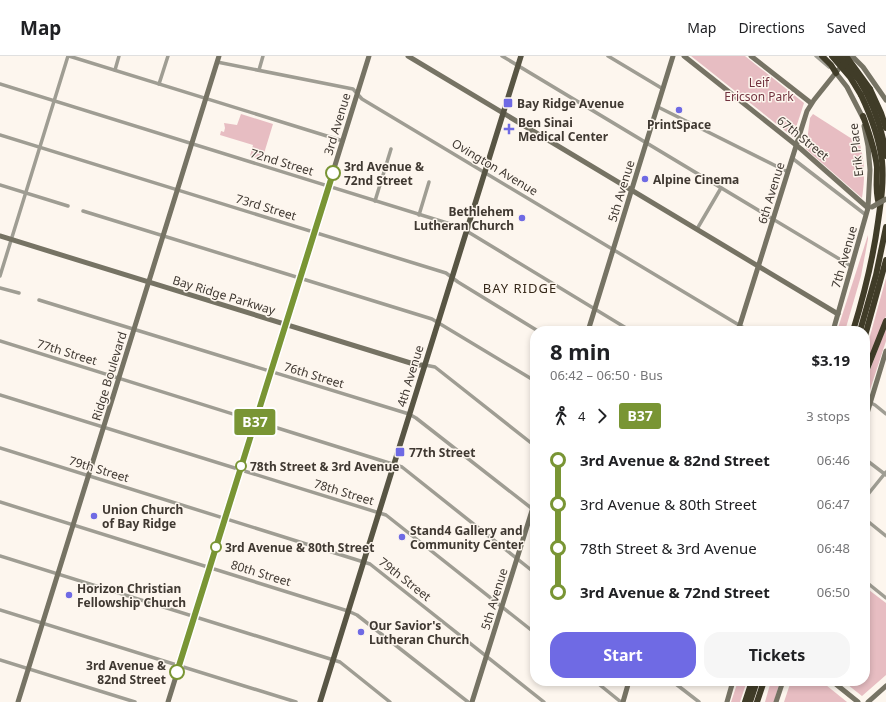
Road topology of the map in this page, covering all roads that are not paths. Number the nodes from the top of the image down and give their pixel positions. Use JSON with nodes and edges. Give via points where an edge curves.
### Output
{"nodes":[{"id":1,"x":69,"y":56,"type":"edge"},
{"id":2,"x":119,"y":56,"type":"edge"},
{"id":3,"x":168,"y":56,"type":"edge"},
{"id":4,"x":219,"y":56,"type":"edge"},
{"id":5,"x":263,"y":56,"type":"edge"},
{"id":6,"x":369,"y":56,"type":"edge"},
{"id":7,"x":408,"y":56,"type":"edge"},
{"id":8,"x":502,"y":56,"type":"edge"},
{"id":9,"x":521,"y":56,"type":"edge"},
{"id":10,"x":608,"y":56,"type":"edge"},
{"id":11,"x":673,"y":56,"type":"edge"},
{"id":12,"x":684,"y":56,"type":"edge"},
{"id":13,"x":751,"y":56,"type":"edge"},
{"id":14,"x":816,"y":56,"type":"edge"},
{"id":15,"x":822,"y":56,"type":"edge"},
{"id":16,"x":832,"y":56,"type":"edge"},
{"id":17,"x":839,"y":56,"type":"edge"},
{"id":18,"x":846,"y":56,"type":"edge"},
{"id":19,"x":852,"y":56,"type":"edge"},
{"id":20,"x":217,"y":62,"type":"junction"},
{"id":21,"x":518,"y":66,"type":"junction"},
{"id":22,"x":115,"y":70,"type":"junction"},
{"id":23,"x":259,"y":70,"type":"junction"},
{"id":24,"x":838,"y":72,"type":"junction"},
{"id":25,"x":0,"y":84,"type":"edge"},
{"id":26,"x":159,"y":84,"type":"junction"},
{"id":27,"x":663,"y":89,"type":"junction"},
{"id":28,"x":866,"y":92,"type":"junction"},
{"id":29,"x":357,"y":94,"type":"junction"},
{"id":30,"x":206,"y":98,"type":"junction"},
{"id":31,"x":886,"y":100,"type":"edge"},
{"id":32,"x":54,"y":101,"type":"junction"},
{"id":33,"x":811,"y":103,"type":"junction"},
{"id":34,"x":658,"y":107,"type":"junction"},
{"id":35,"x":503,"y":112,"type":"junction"},
{"id":36,"x":862,"y":116,"type":"junction"},
{"id":37,"x":886,"y":128,"type":"edge"},
{"id":38,"x":0,"y":134,"type":"edge"},
{"id":39,"x":343,"y":141,"type":"junction"},
{"id":40,"x":647,"y":143,"type":"junction"},
{"id":41,"x":192,"y":144,"type":"junction"},
{"id":42,"x":796,"y":144,"type":"junction"},
{"id":43,"x":40,"y":147,"type":"junction"},
{"id":44,"x":391,"y":149,"type":"dead end"},
{"id":45,"x":886,"y":156,"type":"edge"},
{"id":46,"x":792,"y":158,"type":"junction"},
{"id":47,"x":485,"y":172,"type":"junction"},
{"id":48,"x":788,"y":172,"type":"junction"},
{"id":49,"x":429,"y":182,"type":"dead end"},
{"id":50,"x":0,"y":185,"type":"edge"},
{"id":51,"x":328,"y":187,"type":"junction"},
{"id":52,"x":721,"y":188,"type":"junction"},
{"id":53,"x":177,"y":190,"type":"junction"},
{"id":54,"x":632,"y":190,"type":"junction"},
{"id":55,"x":26,"y":193,"type":"junction"},
{"id":56,"x":886,"y":199,"type":"edge"},
{"id":57,"x":375,"y":201,"type":"junction"},
{"id":58,"x":68,"y":206,"type":"dead end"},
{"id":59,"x":870,"y":208,"type":"junction"},
{"id":60,"x":880,"y":208,"type":"junction"},
{"id":61,"x":83,"y":211,"type":"dead end"},
{"id":62,"x":419,"y":215,"type":"junction"},
{"id":63,"x":866,"y":215,"type":"junction"},
{"id":64,"x":773,"y":219,"type":"junction"},
{"id":65,"x":886,"y":227,"type":"edge"},
{"id":66,"x":697,"y":229,"type":"junction"},
{"id":67,"x":466,"y":231,"type":"junction"},
{"id":68,"x":314,"y":232,"type":"junction"},
{"id":69,"x":0,"y":236,"type":"edge"},
{"id":70,"x":163,"y":236,"type":"junction"},
{"id":71,"x":12,"y":239,"type":"junction"},
{"id":72,"x":613,"y":250,"type":"junction"},
{"id":73,"x":886,"y":260,"type":"edge"},
{"id":74,"x":759,"y":266,"type":"junction"},
{"id":75,"x":852,"y":266,"type":"junction"},
{"id":76,"x":0,"y":276,"type":"edge"},
{"id":77,"x":300,"y":278,"type":"junction"},
{"id":78,"x":452,"y":278,"type":"junction"},
{"id":79,"x":149,"y":282,"type":"junction"},
{"id":80,"x":0,"y":288,"type":"edge"},
{"id":81,"x":19,"y":294,"type":"dead end"},
{"id":82,"x":39,"y":300,"type":"dead end"},
{"id":83,"x":595,"y":309,"type":"junction"},
{"id":84,"x":838,"y":314,"type":"junction"},
{"id":85,"x":438,"y":321,"type":"junction"},
{"id":86,"x":886,"y":321,"type":"edge"},
{"id":87,"x":286,"y":324,"type":"junction"},
{"id":88,"x":530,"y":326,"type":"edge"},
{"id":89,"x":590,"y":326,"type":"edge"},
{"id":90,"x":623,"y":326,"type":"edge"},
{"id":91,"x":736,"y":326,"type":"edge"},
{"id":92,"x":740,"y":326,"type":"edge"},
{"id":93,"x":834,"y":326,"type":"edge"},
{"id":94,"x":854,"y":326,"type":"edge"},
{"id":95,"x":861,"y":326,"type":"edge"},
{"id":96,"x":868,"y":326,"type":"edge"},
{"id":97,"x":134,"y":329,"type":"junction"},
{"id":98,"x":0,"y":341,"type":"edge"},
{"id":99,"x":886,"y":353,"type":"edge"},
{"id":100,"x":870,"y":361,"type":"edge"},
{"id":101,"x":425,"y":365,"type":"junction"},
{"id":102,"x":271,"y":372,"type":"junction"},
{"id":103,"x":118,"y":378,"type":"junction"},
{"id":104,"x":530,"y":378,"type":"edge"},
{"id":105,"x":0,"y":395,"type":"edge"},
{"id":106,"x":870,"y":403,"type":"joint"},
{"id":107,"x":409,"y":414,"type":"junction"},
{"id":108,"x":886,"y":414,"type":"edge"},
{"id":109,"x":256,"y":421,"type":"junction"},
{"id":110,"x":103,"y":427,"type":"junction"},
{"id":111,"x":530,"y":442,"type":"edge"},
{"id":112,"x":0,"y":448,"type":"edge"},
{"id":113,"x":870,"y":463,"type":"edge"},
{"id":114,"x":394,"y":464,"type":"junction"},
{"id":115,"x":240,"y":470,"type":"junction"},
{"id":116,"x":885,"y":474,"type":"edge"},
{"id":117,"x":88,"y":476,"type":"junction"},
{"id":118,"x":870,"y":492,"type":"edge"},
{"id":119,"x":0,"y":502,"type":"edge"},
{"id":120,"x":530,"y":507,"type":"edge"},
{"id":121,"x":379,"y":513,"type":"junction"},
{"id":122,"x":225,"y":519,"type":"junction"},
{"id":123,"x":530,"y":521,"type":"edge"},
{"id":124,"x":870,"y":523,"type":"edge"},
{"id":125,"x":73,"y":525,"type":"junction"},
{"id":126,"x":886,"y":536,"type":"edge"},
{"id":127,"x":0,"y":556,"type":"edge"},
{"id":128,"x":517,"y":558,"type":"junction"},
{"id":129,"x":364,"y":562,"type":"junction"},
{"id":130,"x":210,"y":568,"type":"junction"},
{"id":131,"x":530,"y":569,"type":"edge"},
{"id":132,"x":58,"y":574,"type":"junction"},
{"id":133,"x":870,"y":585,"type":"edge"},
{"id":134,"x":886,"y":598,"type":"edge"},
{"id":135,"x":502,"y":607,"type":"junction"},
{"id":136,"x":0,"y":610,"type":"edge"},
{"id":137,"x":348,"y":611,"type":"junction"},
{"id":138,"x":194,"y":617,"type":"junction"},
{"id":139,"x":42,"y":623,"type":"junction"},
{"id":140,"x":530,"y":629,"type":"edge"},
{"id":141,"x":487,"y":656,"type":"junction"},
{"id":142,"x":0,"y":660,"type":"edge"},
{"id":143,"x":333,"y":660,"type":"junction"},
{"id":144,"x":179,"y":666,"type":"junction"},
{"id":145,"x":28,"y":669,"type":"junction"},
{"id":146,"x":601,"y":686,"type":"edge"},
{"id":147,"x":627,"y":686,"type":"edge"},
{"id":148,"x":678,"y":686,"type":"edge"},
{"id":149,"x":732,"y":686,"type":"edge"},
{"id":150,"x":750,"y":686,"type":"edge"},
{"id":151,"x":755,"y":686,"type":"edge"},
{"id":152,"x":762,"y":686,"type":"edge"},
{"id":153,"x":781,"y":686,"type":"edge"},
{"id":154,"x":838,"y":686,"type":"edge"},
{"id":155,"x":886,"y":686,"type":"edge"},
{"id":156,"x":18,"y":702,"type":"edge"},
{"id":157,"x":135,"y":702,"type":"edge"},
{"id":158,"x":168,"y":702,"type":"edge"},
{"id":159,"x":296,"y":702,"type":"edge"},
{"id":160,"x":320,"y":702,"type":"edge"},
{"id":161,"x":390,"y":702,"type":"edge"},
{"id":162,"x":468,"y":702,"type":"edge"},
{"id":163,"x":472,"y":702,"type":"edge"},
{"id":164,"x":544,"y":702,"type":"edge"},
{"id":165,"x":622,"y":702,"type":"edge"},
{"id":166,"x":699,"y":702,"type":"edge"},
{"id":167,"x":727,"y":702,"type":"edge"},
{"id":168,"x":745,"y":702,"type":"edge"},
{"id":169,"x":750,"y":702,"type":"edge"},
{"id":170,"x":757,"y":702,"type":"edge"},
{"id":171,"x":776,"y":702,"type":"edge"},
{"id":172,"x":858,"y":702,"type":"edge"},
{"id":173,"x":868,"y":702,"type":"edge"}],
"edges":[{"from":1,"to":22,"type":"street"},
{"from":1,"to":32,"type":"street"},
{"from":2,"to":22,"type":"street"},
{"from":3,"to":26,"type":"street"},
{"from":4,"to":20,"type":"street","name":"Ridge Boulevard"},
{"from":5,"to":23,"type":"street"},
{"from":6,"to":29,"type":"street","name":"3rd Avenue"},
{"from":7,"to":35,"type":"street"},
{"from":8,"to":21,"type":"street"},
{"from":9,"to":21,"type":"main road","name":"4th Avenue"},
{"from":10,"to":27,"type":"street"},
{"from":11,"to":27,"type":"street","name":"5th Avenue"},
{"from":12,"to":42,"type":"street","name":"67th Street"},
{"from":13,"to":33,"type":"street"},
{"from":14,"to":24,"type":"street"},
{"from":15,"to":24,"type":"highway"},
{"from":16,"to":28,"type":"highway","bridge":true},
{"from":17,"to":28,"type":"highway","bridge":true},
{"from":18,"to":28,"type":"highway","bridge":true},
{"from":19,"to":31,"type":"street"},
{"from":20,"to":23,"type":"street","name":"Ovington Avenue"},
{"from":20,"to":30,"type":"street","name":"Ridge Boulevard"},
{"from":21,"to":35,"type":"main road","name":"4th Avenue"},
{"from":21,"to":40,"type":"street"},
{"from":22,"to":26,"type":"street"},
{"from":23,"to":29,"type":"street","name":"Ovington Avenue","via":[[353,89]]},
{"from":24,"to":33,"type":"street","name":"6th Avenue"},
{"from":24,"to":36,"type":"street","name":"Erik Place"},
{"from":25,"to":32,"type":"street","name":"72nd Street"},
{"from":26,"to":30,"type":"street"},
{"from":27,"to":34,"type":"street","name":"5th Avenue"},
{"from":28,"to":37,"type":"highway","via":[[881,113]]},
{"from":28,"to":45,"type":"highway","via":[[884,139]]},
{"from":28,"to":60,"type":"highway","via":[[882,162]]},
{"from":29,"to":39,"type":"street","name":"3rd Avenue"},
{"from":29,"to":47,"type":"street","name":"Ovington Avenue"},
{"from":30,"to":39,"type":"street"},
{"from":30,"to":41,"type":"street","name":"Ridge Boulevard"},
{"from":32,"to":41,"type":"street","name":"72nd Street"},
{"from":32,"to":43,"type":"street"},
{"from":33,"to":42,"type":"street","name":"6th Avenue"},
{"from":34,"to":40,"type":"street","name":"5th Avenue"},
{"from":34,"to":48,"type":"street"},
{"from":35,"to":47,"type":"main road","name":"4th Avenue"},
{"from":35,"to":54,"type":"street"},
{"from":36,"to":59,"type":"street","name":"Erik Place","via":[[868,146]]},
{"from":36,"to":60,"type":"highway","via":[[872,141]]},
{"from":38,"to":43,"type":"street","name":"73rd Street"},
{"from":39,"to":51,"type":"street","name":"3rd Avenue"},
{"from":40,"to":52,"type":"street"},
{"from":40,"to":54,"type":"street","name":"5th Avenue"},
{"from":41,"to":51,"type":"street","name":"72nd Street"},
{"from":41,"to":53,"type":"street","name":"Ridge Boulevard"},
{"from":42,"to":46,"type":"street","name":"6th Avenue"},
{"from":42,"to":59,"type":"street","name":"67th Street"},
{"from":43,"to":53,"type":"street","name":"73rd Street"},
{"from":43,"to":55,"type":"street"},
{"from":44,"to":57,"type":"street"},
{"from":46,"to":48,"type":"street","name":"6th Avenue"},
{"from":46,"to":63,"type":"street","name":"67th Street"},
{"from":47,"to":67,"type":"main road","name":"4th Avenue"},
{"from":47,"to":72,"type":"street","name":"Ovington Avenue"},
{"from":48,"to":64,"type":"street","name":"6th Avenue"},
{"from":49,"to":62,"type":"street"},
{"from":50,"to":55,"type":"street"},
{"from":51,"to":57,"type":"street","name":"72nd Street"},
{"from":51,"to":68,"type":"street","name":"3rd Avenue"},
{"from":52,"to":64,"type":"street"},
{"from":52,"to":66,"type":"street"},
{"from":53,"to":68,"type":"street","name":"73rd Street"},
{"from":53,"to":70,"type":"street","name":"Ridge Boulevard"},
{"from":54,"to":66,"type":"street"},
{"from":54,"to":72,"type":"street","name":"5th Avenue"},
{"from":55,"to":58,"type":"street"},
{"from":55,"to":71,"type":"street"},
{"from":56,"to":59,"type":"street","bridge":true},
{"from":57,"to":62,"type":"street","name":"72nd Street"},
{"from":59,"to":63,"type":"street","name":"7th Avenue"},
{"from":60,"to":94,"type":"highway","via":[[871,266]]},
{"from":61,"to":70,"type":"street"},
{"from":62,"to":67,"type":"street","name":"72nd Street"},
{"from":63,"to":75,"type":"street","name":"7th Avenue"},
{"from":64,"to":74,"type":"street","name":"6th Avenue"},
{"from":64,"to":75,"type":"street"},
{"from":65,"to":95,"type":"highway"},
{"from":66,"to":74,"type":"street"},
{"from":67,"to":78,"type":"main road","name":"4th Avenue"},
{"from":67,"to":83,"type":"street","name":"72nd Street"},
{"from":68,"to":77,"type":"street","name":"3rd Avenue"},
{"from":68,"to":78,"type":"street","name":"73rd Street","via":[[446,273]]},
{"from":69,"to":71,"type":"street","name":"Bay Ridge Parkway"},
{"from":70,"to":77,"type":"street"},
{"from":70,"to":79,"type":"street","name":"Ridge Boulevard"},
{"from":71,"to":76,"type":"street"},
{"from":71,"to":79,"type":"street","name":"Bay Ridge Parkway"},
{"from":72,"to":83,"type":"street","name":"5th Avenue"},
{"from":72,"to":91,"type":"street","name":"Ovington Avenue"},
{"from":73,"to":96,"type":"highway"},
{"from":74,"to":84,"type":"street"},
{"from":74,"to":92,"type":"street","name":"6th Avenue"},
{"from":75,"to":84,"type":"street","name":"7th Avenue"},
{"from":77,"to":85,"type":"street"},
{"from":77,"to":87,"type":"street","name":"3rd Avenue"},
{"from":78,"to":85,"type":"main road","name":"4th Avenue"},
{"from":78,"to":88,"type":"street","name":"73rd Street"},
{"from":79,"to":87,"type":"street","name":"Bay Ridge Parkway"},
{"from":79,"to":97,"type":"street","name":"Ridge Boulevard"},
{"from":80,"to":81,"type":"street"},
{"from":82,"to":97,"type":"street","name":"76th Street"},
{"from":83,"to":89,"type":"street","name":"5th Avenue"},
{"from":83,"to":90,"type":"street","name":"72nd Street"},
{"from":84,"to":93,"type":"street","name":"7th Avenue"},
{"from":85,"to":101,"type":"main road","name":"4th Avenue"},
{"from":85,"to":104,"type":"street"},
{"from":86,"to":100,"type":"highway"},
{"from":87,"to":101,"type":"street","name":"Bay Ridge Parkway","via":[[417,365]]},
{"from":87,"to":102,"type":"street","name":"3rd Avenue"},
{"from":97,"to":102,"type":"street","name":"76th Street"},
{"from":97,"to":103,"type":"street","name":"Ridge Boulevard"},
{"from":98,"to":103,"type":"street","name":"77th Street"},
{"from":99,"to":106,"type":"street"},
{"from":101,"to":107,"type":"main road","name":"4th Avenue"},
{"from":101,"to":111,"type":"street","name":"Bay Ridge Parkway","via":[[435,367]]},
{"from":102,"to":107,"type":"street","name":"76th Street"},
{"from":102,"to":109,"type":"street","name":"3rd Avenue"},
{"from":103,"to":109,"type":"street","name":"77th Street"},
{"from":103,"to":110,"type":"street","name":"Ridge Boulevard"},
{"from":105,"to":110,"type":"street","name":"78th Street"},
{"from":106,"to":108,"type":"street"},
{"from":107,"to":114,"type":"main road","name":"4th Avenue"},
{"from":107,"to":120,"type":"street","name":"76th Street"},
{"from":109,"to":114,"type":"street","name":"77th Street"},
{"from":109,"to":115,"type":"street","name":"3rd Avenue"},
{"from":110,"to":115,"type":"street","name":"78th Street"},
{"from":110,"to":117,"type":"street","name":"Ridge Boulevard"},
{"from":112,"to":117,"type":"street","name":"79th Street"},
{"from":113,"to":116,"type":"street"},
{"from":114,"to":121,"type":"main road","name":"4th Avenue"},
{"from":114,"to":128,"type":"street","name":"77th Street","via":[[402,467]]},
{"from":115,"to":121,"type":"street","name":"78th Street"},
{"from":115,"to":122,"type":"street","name":"3rd Avenue"},
{"from":116,"to":118,"type":"street"},
{"from":117,"to":122,"type":"street","name":"79th Street"},
{"from":117,"to":125,"type":"street","name":"Ridge Boulevard"},
{"from":119,"to":125,"type":"street","name":"80th Street"},
{"from":121,"to":129,"type":"main road","name":"4th Avenue"},
{"from":121,"to":135,"type":"street","name":"78th Street"},
{"from":122,"to":129,"type":"street","name":"79th Street"},
{"from":122,"to":130,"type":"street","name":"3rd Avenue"},
{"from":123,"to":128,"type":"street","name":"5th Avenue"},
{"from":124,"to":126,"type":"street"},
{"from":125,"to":130,"type":"street","name":"80th Street"},
{"from":125,"to":132,"type":"street","name":"Ridge Boulevard"},
{"from":127,"to":132,"type":"street"},
{"from":128,"to":131,"type":"street","name":"77th Street"},
{"from":128,"to":135,"type":"street","name":"5th Avenue"},
{"from":129,"to":137,"type":"main road","name":"4th Avenue"},
{"from":129,"to":141,"type":"street","name":"79th Street","via":[[370,564]]},
{"from":130,"to":137,"type":"street","name":"80th Street"},
{"from":130,"to":138,"type":"street","name":"3rd Avenue"},
{"from":132,"to":138,"type":"street"},
{"from":132,"to":139,"type":"street","name":"Ridge Boulevard"},
{"from":133,"to":134,"type":"street"},
{"from":135,"to":140,"type":"street","name":"78th Street"},
{"from":135,"to":141,"type":"street","name":"5th Avenue"},
{"from":136,"to":139,"type":"street"},
{"from":137,"to":143,"type":"main road","name":"4th Avenue"},
{"from":137,"to":162,"type":"street","name":"80th Street","via":[[357,615]]},
{"from":138,"to":143,"type":"street"},
{"from":138,"to":144,"type":"street","name":"3rd Avenue"},
{"from":139,"to":144,"type":"street"},
{"from":139,"to":145,"type":"street","name":"Ridge Boulevard"},
{"from":141,"to":163,"type":"street","name":"5th Avenue"},
{"from":141,"to":164,"type":"street","name":"79th Street"},
{"from":142,"to":145,"type":"street"},
{"from":143,"to":160,"type":"main road","name":"4th Avenue"},
{"from":143,"to":161,"type":"street","via":[[340,662]]},
{"from":144,"to":158,"type":"street","name":"3rd Avenue"},
{"from":144,"to":159,"type":"street"},
{"from":145,"to":156,"type":"street","name":"Ridge Boulevard"},
{"from":145,"to":157,"type":"street"},
{"from":146,"to":165,"type":"street"},
{"from":147,"to":165,"type":"street"},
{"from":148,"to":166,"type":"street"},
{"from":149,"to":167,"type":"street"},
{"from":150,"to":168,"type":"highway"},
{"from":151,"to":169,"type":"highway"},
{"from":152,"to":170,"type":"highway"},
{"from":153,"to":171,"type":"street"},
{"from":154,"to":172,"type":"street"},
{"from":155,"to":173,"type":"street"}]}
